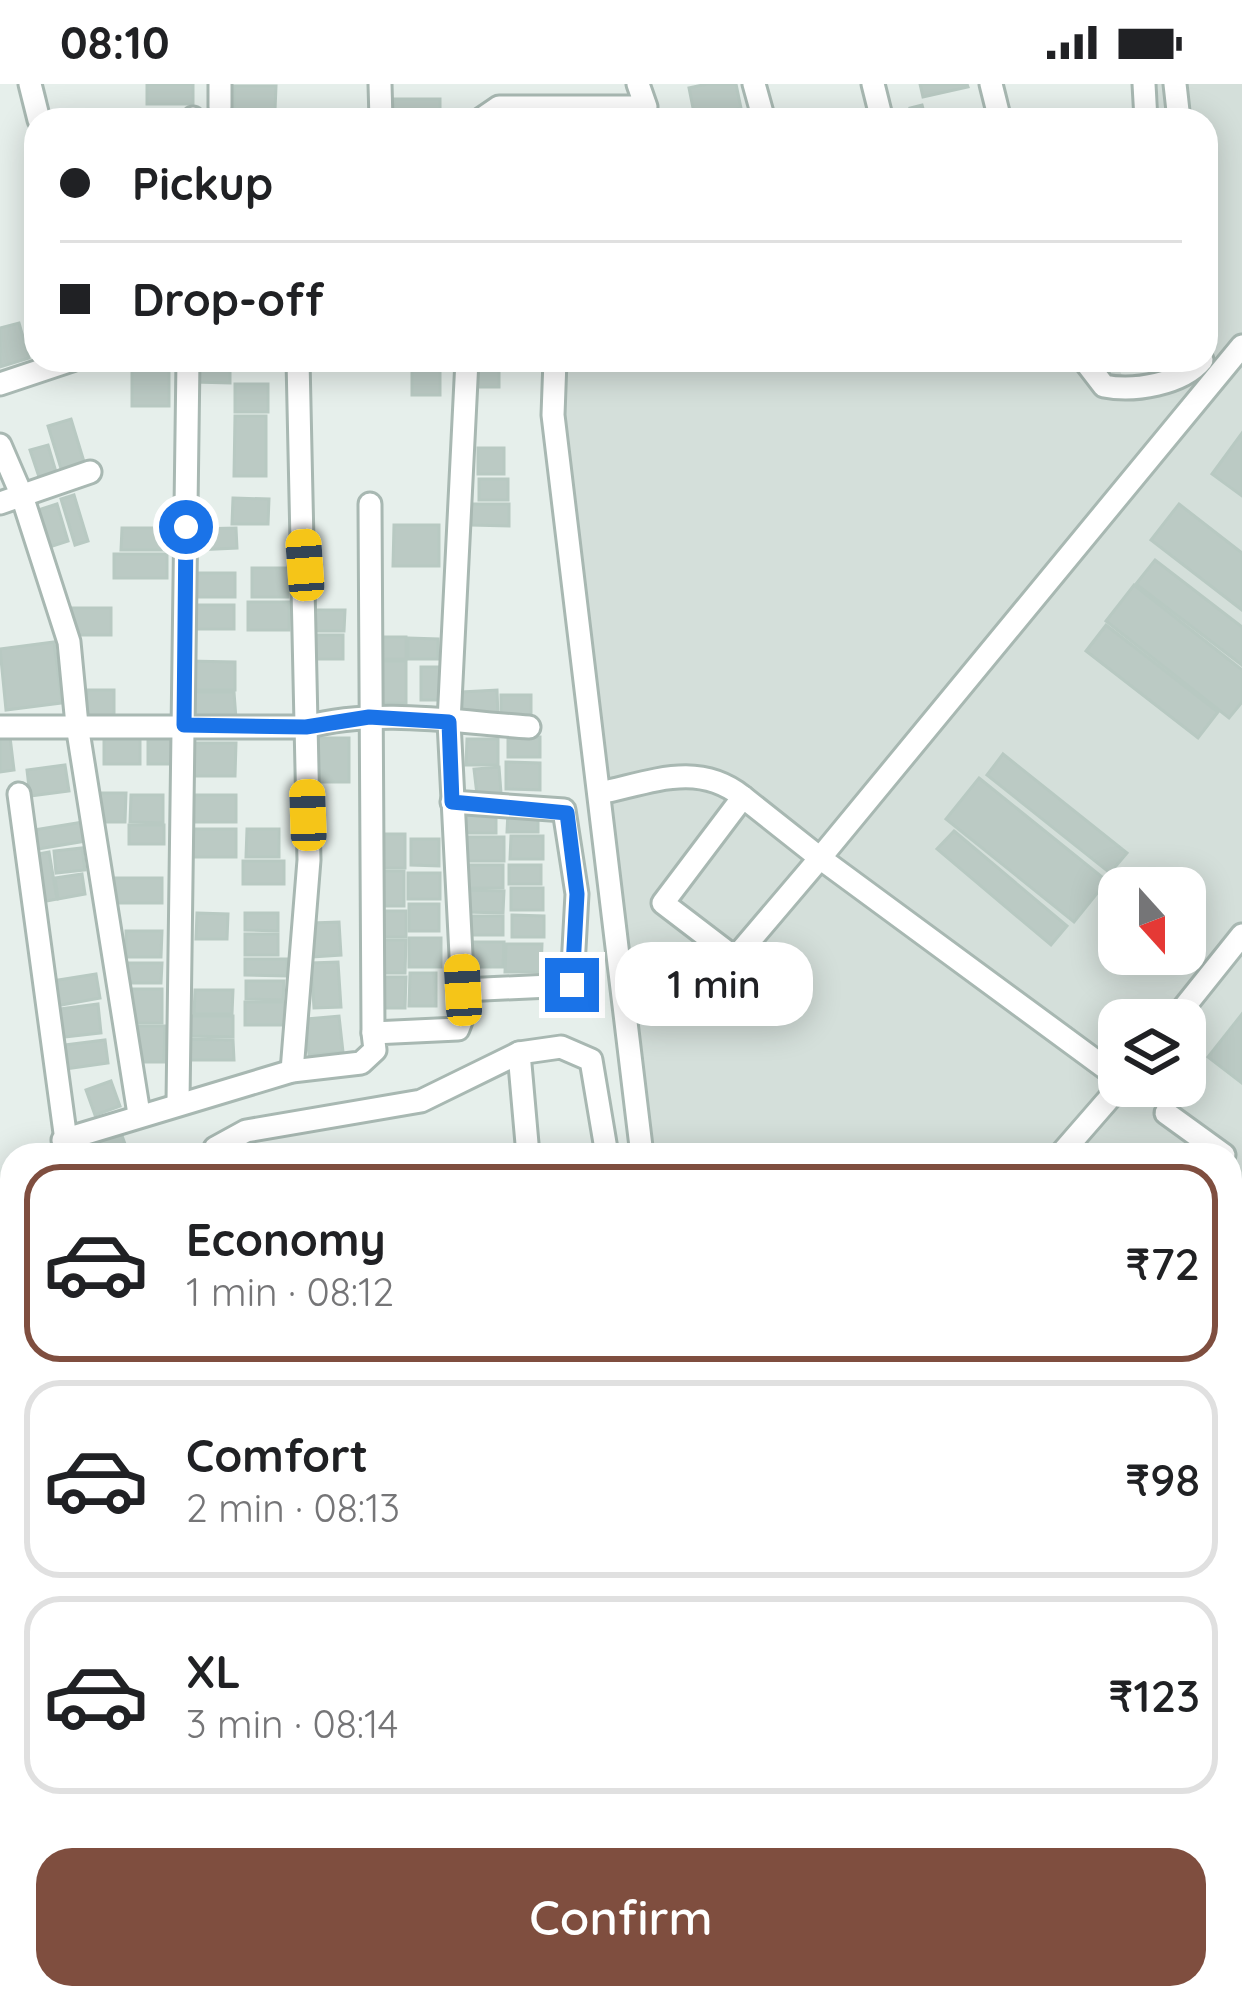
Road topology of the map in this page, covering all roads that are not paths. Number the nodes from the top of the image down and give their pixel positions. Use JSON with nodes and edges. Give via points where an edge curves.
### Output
{"nodes":[{"id":1,"x":1242,"y":346,"type":"edge"},
{"id":2,"x":37,"y":372,"type":"edge"},
{"id":3,"x":188,"y":372,"type":"edge"},
{"id":4,"x":298,"y":372,"type":"edge"},
{"id":5,"x":466,"y":372,"type":"edge"},
{"id":6,"x":555,"y":372,"type":"edge"},
{"id":7,"x":1093,"y":372,"type":"edge"},
{"id":8,"x":1190,"y":372,"type":"edge"},
{"id":9,"x":0,"y":385,"type":"edge"},
{"id":10,"x":0,"y":445,"type":"edge"},
{"id":11,"x":91,"y":472,"type":"dead end"},
{"id":12,"x":22,"y":496,"type":"junction"},
{"id":13,"x":0,"y":503,"type":"edge"},
{"id":14,"x":370,"y":504,"type":"dead end"},
{"id":15,"x":369,"y":717,"type":"junction"},
{"id":16,"x":449,"y":722,"type":"junction"},
{"id":17,"x":77,"y":725,"type":"junction"},
{"id":18,"x":184,"y":725,"type":"junction"},
{"id":19,"x":0,"y":727,"type":"edge"},
{"id":20,"x":306,"y":727,"type":"junction"},
{"id":21,"x":529,"y":727,"type":"dead end"},
{"id":22,"x":600,"y":793,"type":"junction"},
{"id":23,"x":19,"y":794,"type":"dead end"},
{"id":24,"x":743,"y":797,"type":"junction"},
{"id":25,"x":452,"y":802,"type":"junction"},
{"id":26,"x":820,"y":858,"type":"junction"},
{"id":27,"x":1242,"y":935,"type":"edge"},
{"id":28,"x":463,"y":990,"type":"junction"},
{"id":29,"x":1191,"y":999,"type":"edge"},
{"id":30,"x":373,"y":1033,"type":"junction"},
{"id":31,"x":518,"y":1053,"type":"junction"},
{"id":32,"x":1098,"y":1066,"type":"edge"},
{"id":33,"x":292,"y":1071,"type":"junction"},
{"id":34,"x":178,"y":1102,"type":"junction"},
{"id":35,"x":1099,"y":1107,"type":"edge"},
{"id":36,"x":1166,"y":1113,"type":"dead end"},
{"id":37,"x":139,"y":1114,"type":"junction"},
{"id":38,"x":65,"y":1143,"type":"edge"},
{"id":39,"x":75,"y":1143,"type":"edge"},
{"id":40,"x":224,"y":1143,"type":"edge"},
{"id":41,"x":527,"y":1143,"type":"edge"},
{"id":42,"x":605,"y":1143,"type":"edge"},
{"id":43,"x":641,"y":1143,"type":"edge"},
{"id":44,"x":1070,"y":1143,"type":"edge"},
{"id":45,"x":1208,"y":1143,"type":"edge"}],
"edges":[{"from":1,"to":26,"type":"street"},
{"from":2,"to":9,"type":"street"},
{"from":3,"to":18,"type":"street"},
{"from":4,"to":20,"type":"street"},
{"from":5,"to":16,"type":"street"},
{"from":6,"to":22,"type":"street","via":[[553,415]]},
{"from":7,"to":8,"type":"street","via":[[1104,386],[1129,391]]},
{"from":10,"to":12,"type":"street"},
{"from":11,"to":12,"type":"street"},
{"from":12,"to":13,"type":"street"},
{"from":12,"to":17,"type":"street","via":[[69,642]]},
{"from":14,"to":15,"type":"street"},
{"from":15,"to":16,"type":"street"},
{"from":15,"to":20,"type":"street"},
{"from":15,"to":30,"type":"street"},
{"from":16,"to":21,"type":"street"},
{"from":16,"to":25,"type":"street"},
{"from":17,"to":18,"type":"street"},
{"from":17,"to":19,"type":"street"},
{"from":17,"to":37,"type":"street"},
{"from":18,"to":20,"type":"street"},
{"from":18,"to":34,"type":"street"},
{"from":20,"to":33,"type":"street","via":[[309,860]]},
{"from":22,"to":24,"type":"street","via":[[686,776],[721,779]]},
{"from":22,"to":43,"type":"street"},
{"from":23,"to":38,"type":"street"},
{"from":24,"to":26,"type":"street"},
{"from":24,"to":26,"type":"street","via":[[663,903],[735,958]]},
{"from":25,"to":28,"type":"street"},
{"from":25,"to":28,"type":"street","via":[[564,810],[577,894],[572,985]]},
{"from":26,"to":32,"type":"street"},
{"from":27,"to":29,"type":"street"},
{"from":28,"to":30,"type":"street","via":[[463,1021],[450,1034]]},
{"from":30,"to":33,"type":"street","via":[[369,1060]]},
{"from":31,"to":40,"type":"street","via":[[421,1101],[246,1131]]},
{"from":31,"to":41,"type":"street"},
{"from":31,"to":42,"type":"street","via":[[561,1047],[591,1060]]},
{"from":33,"to":34,"type":"street"},
{"from":34,"to":37,"type":"street"},
{"from":35,"to":44,"type":"street"},
{"from":36,"to":45,"type":"street"},
{"from":37,"to":39,"type":"street"}]}
